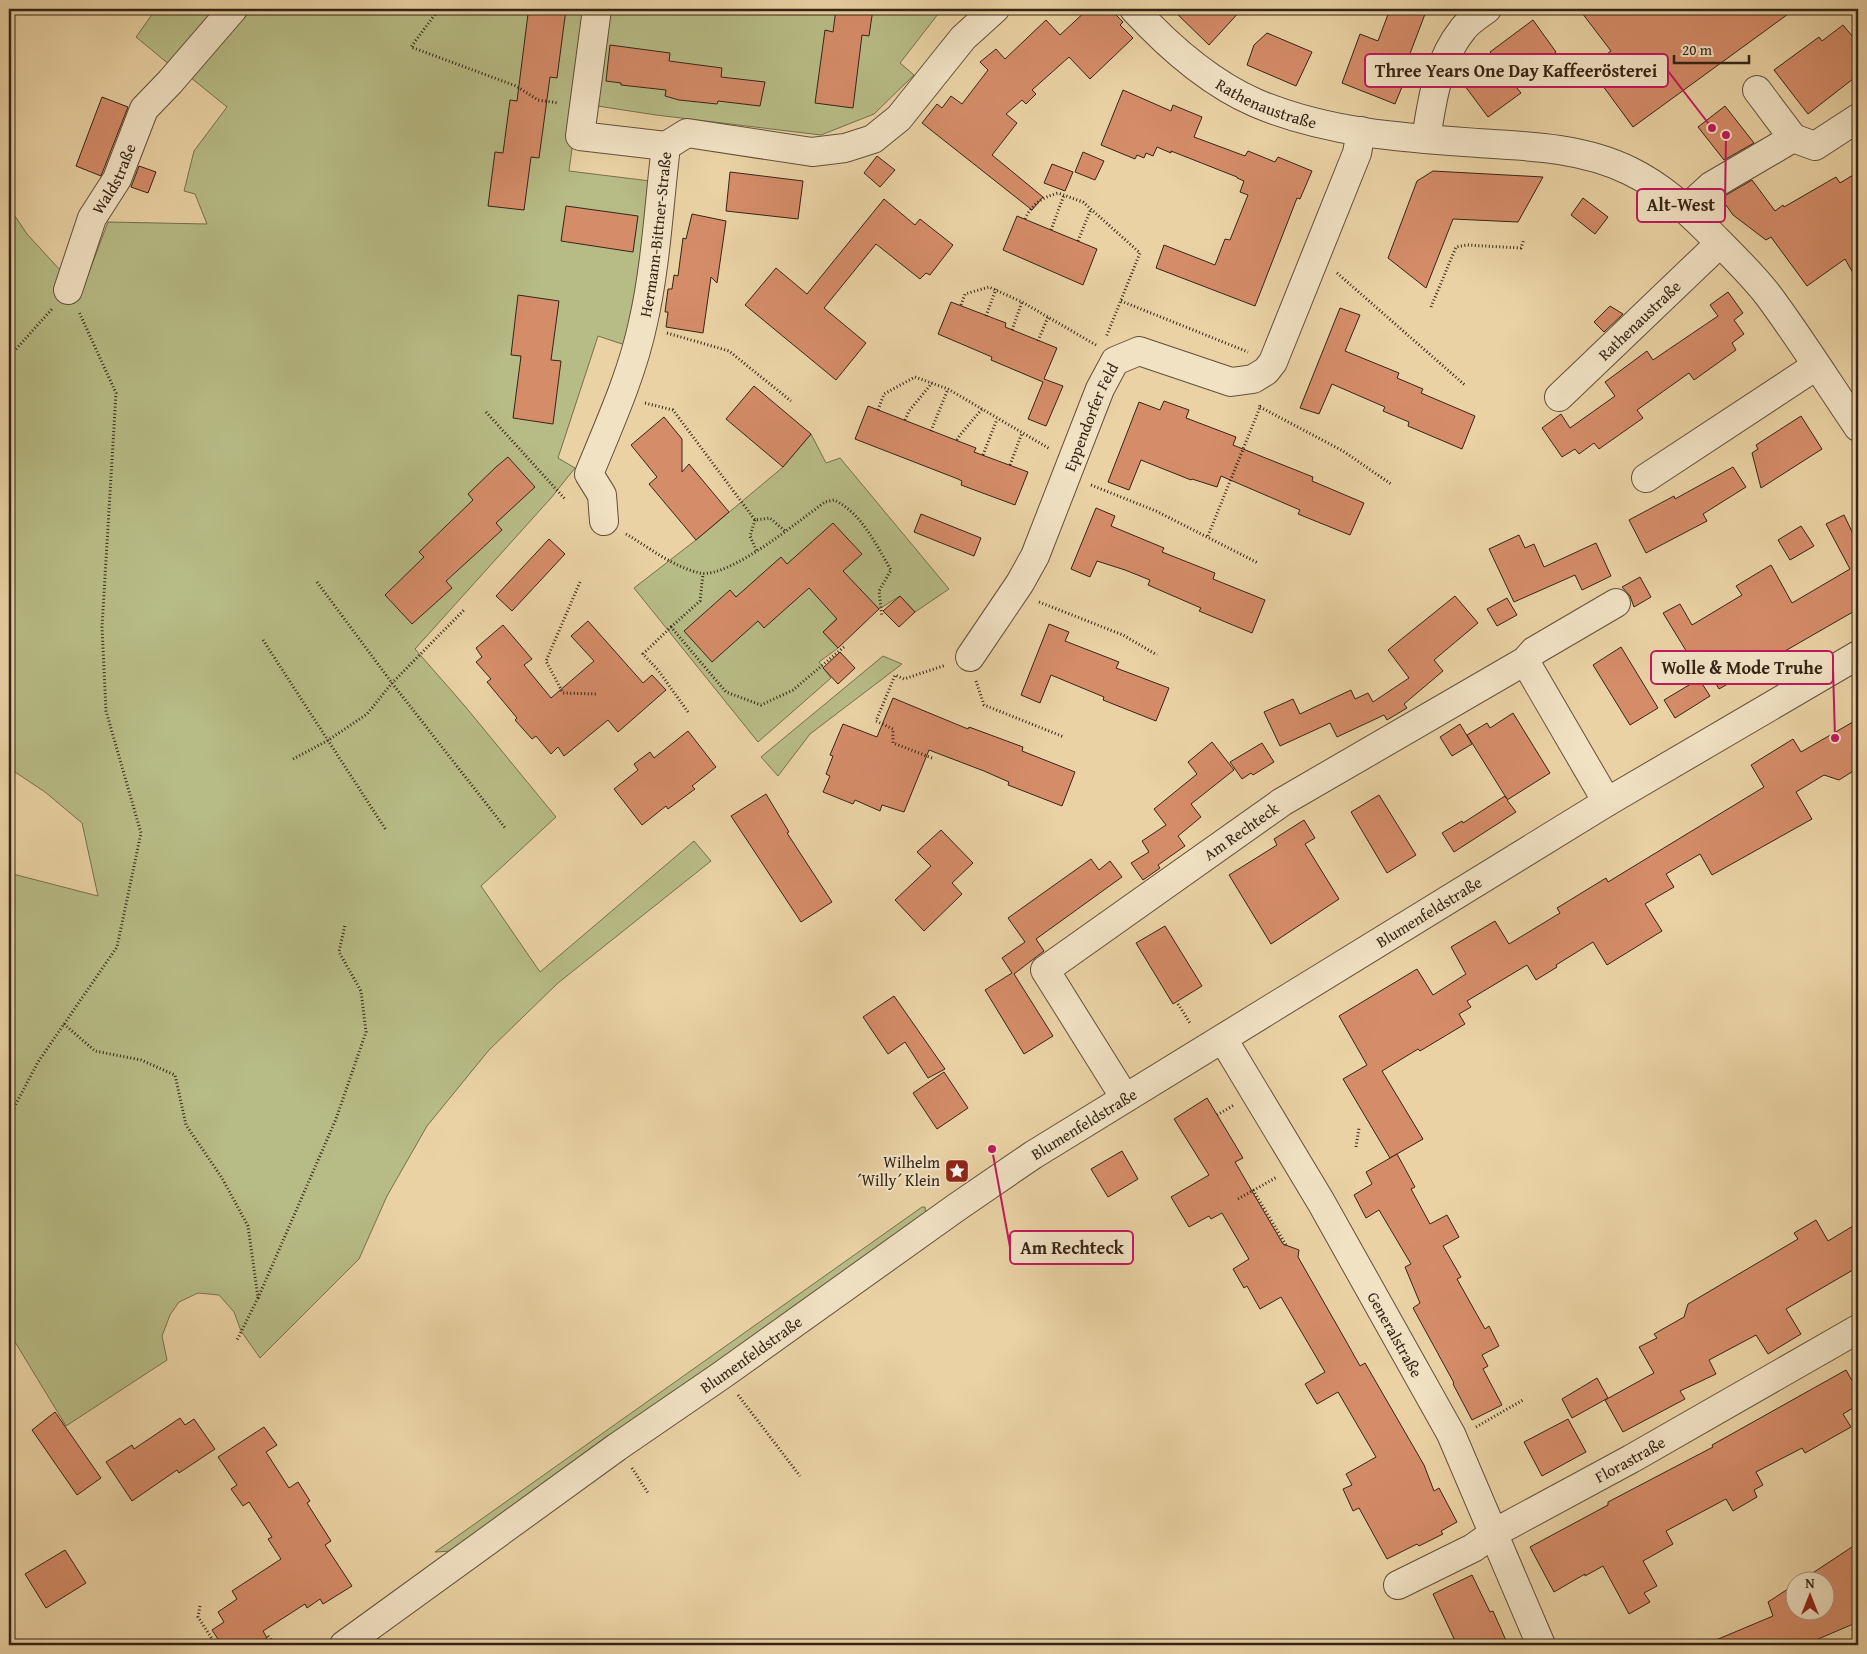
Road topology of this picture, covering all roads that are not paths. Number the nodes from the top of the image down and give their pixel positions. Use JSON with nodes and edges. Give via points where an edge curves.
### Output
{"nodes":[{"id":1,"x":233,"y":9,"type":"edge"},
{"id":2,"x":596,"y":9,"type":"edge"},
{"id":3,"x":995,"y":9,"type":"edge"},
{"id":4,"x":1134,"y":9,"type":"edge"},
{"id":5,"x":1487,"y":9,"type":"edge"},
{"id":6,"x":1757,"y":90,"type":"dead end"},
{"id":7,"x":1858,"y":118,"type":"edge"},
{"id":8,"x":1361,"y":131,"type":"junction"},
{"id":9,"x":1793,"y":138,"type":"junction"},
{"id":10,"x":1426,"y":139,"type":"junction"},
{"id":11,"x":666,"y":146,"type":"junction"},
{"id":12,"x":1686,"y":209,"type":"junction"},
{"id":13,"x":1720,"y":243,"type":"junction"},
{"id":14,"x":68,"y":290,"type":"road end"},
{"id":15,"x":1816,"y":366,"type":"junction"},
{"id":16,"x":1559,"y":397,"type":"dead end"},
{"id":17,"x":1858,"y":427,"type":"edge"},
{"id":18,"x":1646,"y":478,"type":"dead end"},
{"id":19,"x":604,"y":521,"type":"road end"},
{"id":20,"x":1616,"y":603,"type":"dead end"},
{"id":21,"x":1858,"y":654,"type":"edge"},
{"id":22,"x":970,"y":658,"type":"road end"},
{"id":23,"x":1525,"y":661,"type":"junction"},
{"id":24,"x":1607,"y":802,"type":"junction"},
{"id":25,"x":1223,"y":1039,"type":"junction"},
{"id":26,"x":1125,"y":1098,"type":"junction"},
{"id":27,"x":1858,"y":1329,"type":"edge"},
{"id":28,"x":1494,"y":1533,"type":"junction"},
{"id":29,"x":1398,"y":1585,"type":"dead end"},
{"id":30,"x":344,"y":1645,"type":"edge"},
{"id":31,"x":1541,"y":1645,"type":"edge"}],
"edges":[{"from":1,"to":14,"type":"street","name":"Waldstraße","via":[[144,109],[117,179],[92,218]]},
{"from":2,"to":11,"type":"street","via":[[580,136]]},
{"from":3,"to":11,"type":"street","name":"Hermann-Bittner-Straße","via":[[963,38],[899,118],[873,139],[845,148],[812,152],[687,133]]},
{"from":4,"to":8,"type":"street","name":"Rathenaustraße","via":[[1157,34],[1215,80],[1255,103],[1297,118]]},
{"from":5,"to":10,"type":"street","via":[[1463,28],[1447,54],[1435,86]]},
{"from":6,"to":9,"type":"street"},
{"from":7,"to":9,"type":"street","via":[[1815,146]]},
{"from":8,"to":10,"type":"street","name":"Rathenaustraße"},
{"from":8,"to":22,"type":"street","name":"Eppendorfer Feld","via":[[1357,153],[1273,362],[1266,371],[1253,379],[1231,382],[1139,351],[1109,355],[1100,389],[1036,556]]},
{"from":9,"to":12,"type":"street","via":[[1711,186]]},
{"from":10,"to":12,"type":"street","name":"Rathenaustraße","via":[[1569,151],[1635,174]]},
{"from":11,"to":19,"type":"street","name":"Hermann-Bittner-Straße","via":[[643,326],[620,397],[588,474],[602,495]]},
{"from":12,"to":13,"type":"street","name":"Rathenaustraße"},
{"from":13,"to":15,"type":"street","name":"Rathenaustraße","via":[[1767,294]]},
{"from":13,"to":16,"type":"street","name":"Rathenaustraße"},
{"from":15,"to":17,"type":"street","name":"Rathenaustraße"},
{"from":15,"to":18,"type":"street"},
{"from":20,"to":23,"type":"street","name":"Am Rechteck","via":[[1534,651]]},
{"from":21,"to":24,"type":"street","name":"Blumenfeldstraße"},
{"from":23,"to":24,"type":"street"},
{"from":23,"to":26,"type":"street","name":"Am Rechteck","via":[[1282,802],[1045,970]]},
{"from":24,"to":25,"type":"street","name":"Blumenfeldstraße"},
{"from":25,"to":26,"type":"street","name":"Blumenfeldstraße"},
{"from":25,"to":28,"type":"street","name":"Generalstraße","via":[[1342,1240],[1453,1439]]},
{"from":26,"to":30,"type":"street","name":"Blumenfeldstraße","via":[[972,1197]]},
{"from":27,"to":28,"type":"street","name":"Florastraße"},
{"from":28,"to":29,"type":"street","name":"Florastraße","via":[[1473,1548]]},
{"from":28,"to":31,"type":"street","name":"Generalstraße"}]}
